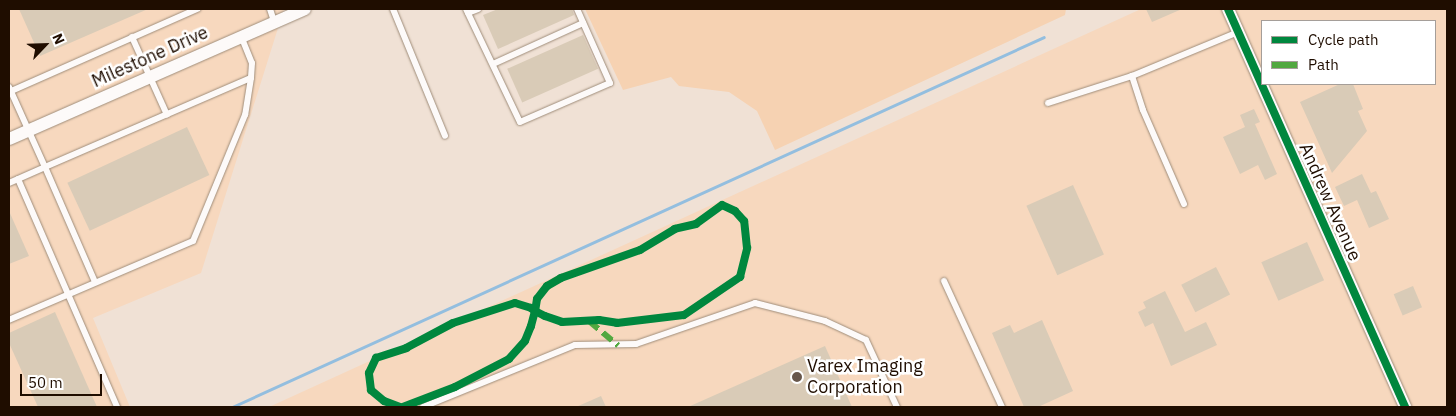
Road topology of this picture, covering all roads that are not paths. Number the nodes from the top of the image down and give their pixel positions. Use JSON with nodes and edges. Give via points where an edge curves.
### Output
{"nodes":[{"id":1,"x":197,"y":9,"type":"edge"},
{"id":2,"x":270,"y":9,"type":"edge"},
{"id":3,"x":305,"y":9,"type":"edge"},
{"id":4,"x":393,"y":9,"type":"edge"},
{"id":5,"x":478,"y":9,"type":"edge"},
{"id":6,"x":577,"y":9,"type":"edge"},
{"id":7,"x":1228,"y":9,"type":"edge"},
{"id":8,"x":467,"y":11,"type":"edge"},
{"id":9,"x":274,"y":21,"type":"junction"},
{"id":10,"x":583,"y":23,"type":"junction"},
{"id":11,"x":1238,"y":32,"type":"junction"},
{"id":12,"x":241,"y":36,"type":"junction"},
{"id":13,"x":132,"y":37,"type":"junction"},
{"id":14,"x":493,"y":64,"type":"junction"},
{"id":15,"x":150,"y":76,"type":"junction"},
{"id":16,"x":1132,"y":76,"type":"junction"},
{"id":17,"x":251,"y":78,"type":"junction"},
{"id":18,"x":1261,"y":84,"type":"edge"},
{"id":19,"x":1262,"y":85,"type":"edge"},
{"id":20,"x":9,"y":90,"type":"edge"},
{"id":21,"x":1048,"y":103,"type":"dead end"},
{"id":22,"x":167,"y":114,"type":"junction"},
{"id":23,"x":28,"y":131,"type":"junction"},
{"id":24,"x":445,"y":136,"type":"dead end"},
{"id":25,"x":9,"y":139,"type":"edge"},
{"id":26,"x":45,"y":167,"type":"junction"},
{"id":27,"x":18,"y":179,"type":"junction"},
{"id":28,"x":9,"y":184,"type":"edge"},
{"id":29,"x":1184,"y":204,"type":"dead end"},
{"id":30,"x":944,"y":281,"type":"dead end"},
{"id":31,"x":95,"y":282,"type":"junction"},
{"id":32,"x":68,"y":294,"type":"junction"},
{"id":33,"x":9,"y":320,"type":"edge"},
{"id":34,"x":117,"y":407,"type":"edge"},
{"id":35,"x":423,"y":407,"type":"edge"},
{"id":36,"x":897,"y":407,"type":"edge"},
{"id":37,"x":1002,"y":407,"type":"edge"},
{"id":38,"x":1405,"y":407,"type":"edge"}],
"edges":[{"from":1,"to":13,"type":"lane"},
{"from":2,"to":9,"type":"lane"},
{"from":3,"to":9,"type":"street","name":"Milestone Drive"},
{"from":4,"to":24,"type":"lane"},
{"from":5,"to":8,"type":"lane"},
{"from":6,"to":10,"type":"lane"},
{"from":7,"to":11,"type":"street","name":"Andrew Avenue"},
{"from":8,"to":14,"type":"lane"},
{"from":9,"to":12,"type":"street","name":"Milestone Drive"},
{"from":10,"to":14,"type":"lane"},
{"from":10,"to":14,"type":"lane","via":[[610,83],[520,122]]},
{"from":11,"to":16,"type":"lane"},
{"from":11,"to":18,"type":"street","name":"Andrew Avenue"},
{"from":12,"to":15,"type":"street","name":"Milestone Drive"},
{"from":12,"to":17,"type":"lane","via":[[252,63]]},
{"from":13,"to":15,"type":"lane"},
{"from":13,"to":20,"type":"lane"},
{"from":15,"to":22,"type":"lane"},
{"from":15,"to":23,"type":"street","name":"Milestone Drive"},
{"from":16,"to":21,"type":"lane"},
{"from":16,"to":29,"type":"lane","via":[[1143,110]]},
{"from":17,"to":22,"type":"lane"},
{"from":17,"to":31,"type":"lane","via":[[245,115],[192,241]]},
{"from":19,"to":38,"type":"street","name":"Andrew Avenue"},
{"from":20,"to":23,"type":"lane"},
{"from":22,"to":26,"type":"lane"},
{"from":23,"to":25,"type":"street","name":"Milestone Drive"},
{"from":23,"to":26,"type":"lane"},
{"from":26,"to":27,"type":"lane"},
{"from":26,"to":31,"type":"lane"},
{"from":27,"to":28,"type":"lane"},
{"from":27,"to":32,"type":"lane"},
{"from":30,"to":37,"type":"lane"},
{"from":31,"to":32,"type":"lane"},
{"from":32,"to":33,"type":"lane"},
{"from":32,"to":34,"type":"lane"},
{"from":35,"to":36,"type":"lane","via":[[575,346],[636,344],[755,304],[825,321],[866,340]]}]}
